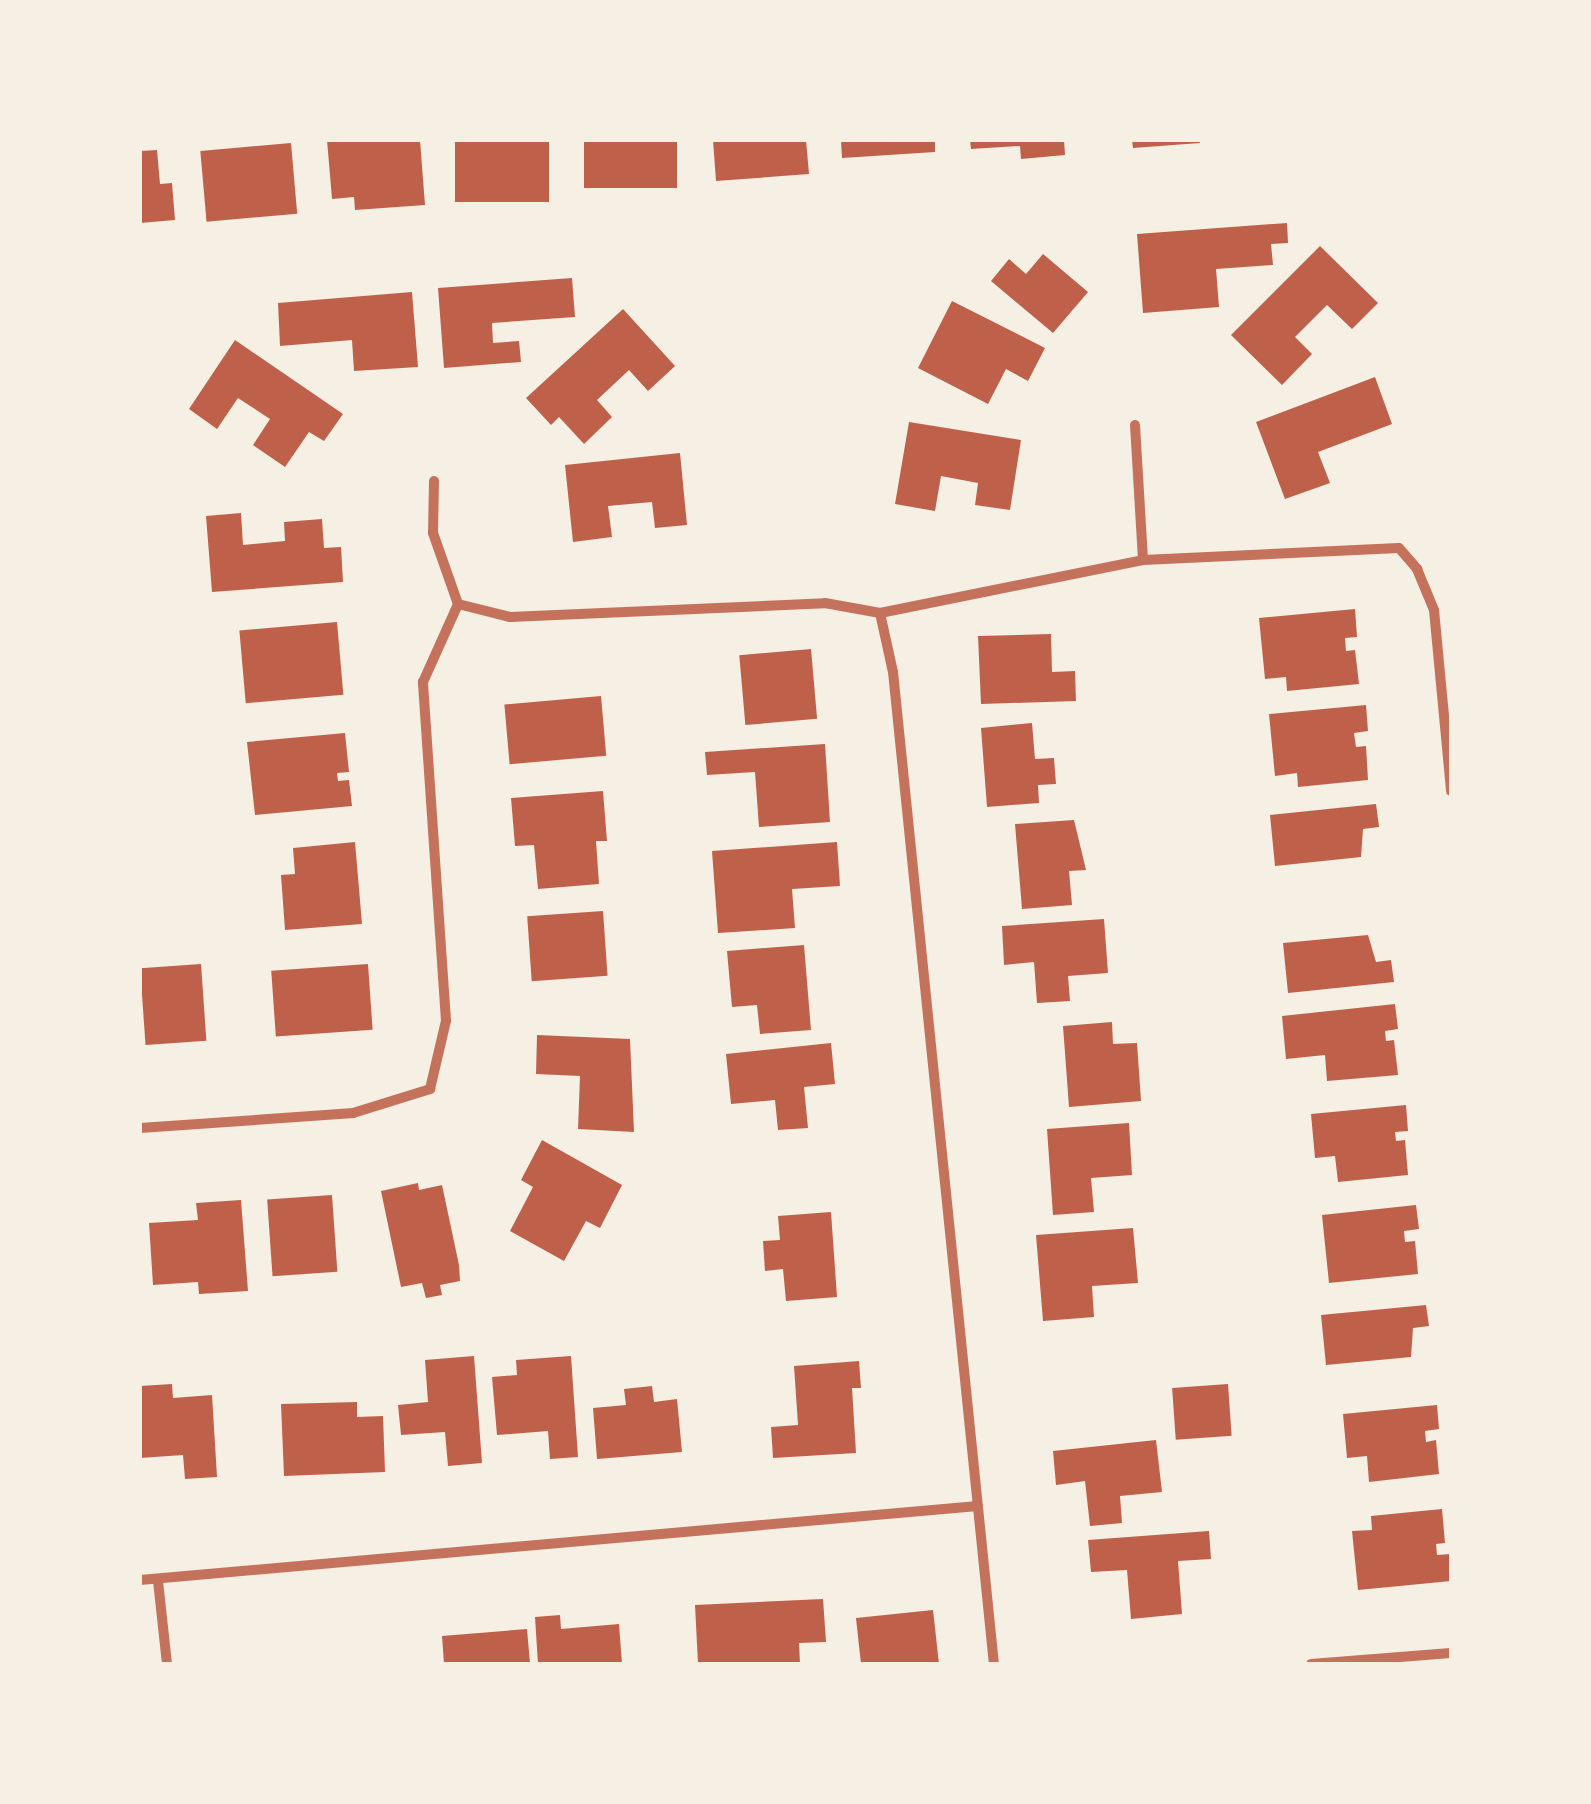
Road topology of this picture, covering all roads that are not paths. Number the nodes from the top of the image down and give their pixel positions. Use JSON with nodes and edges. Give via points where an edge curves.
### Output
{"nodes":[{"id":1,"x":1135,"y":424,"type":"dead end"},
{"id":2,"x":434,"y":481,"type":"dead end"},
{"id":3,"x":1144,"y":560,"type":"junction"},
{"id":4,"x":458,"y":604,"type":"junction"},
{"id":5,"x":880,"y":613,"type":"junction"},
{"id":6,"x":1451,"y":791,"type":"edge"},
{"id":7,"x":140,"y":1128,"type":"edge"},
{"id":8,"x":978,"y":1506,"type":"junction"},
{"id":9,"x":140,"y":1580,"type":"edge"},
{"id":10,"x":158,"y":1581,"type":"junction"},
{"id":11,"x":1451,"y":1653,"type":"edge"},
{"id":12,"x":166,"y":1664,"type":"edge"},
{"id":13,"x":994,"y":1664,"type":"edge"},
{"id":14,"x":1311,"y":1664,"type":"edge"}],
"edges":[{"from":1,"to":3,"type":"street"},
{"from":2,"to":4,"type":"street","via":[[433,533]]},
{"from":3,"to":5,"type":"street"},
{"from":3,"to":6,"type":"street","via":[[1399,548],[1417,569],[1434,610]]},
{"from":4,"to":5,"type":"street","via":[[510,617],[825,604]]},
{"from":4,"to":7,"type":"street","via":[[424,682],[446,1021],[427,1090],[353,1113]]},
{"from":5,"to":8,"type":"street","via":[[892,672]]},
{"from":8,"to":10,"type":"street"},
{"from":8,"to":13,"type":"street"},
{"from":9,"to":10,"type":"street"},
{"from":10,"to":12,"type":"street"},
{"from":11,"to":14,"type":"street"}]}
